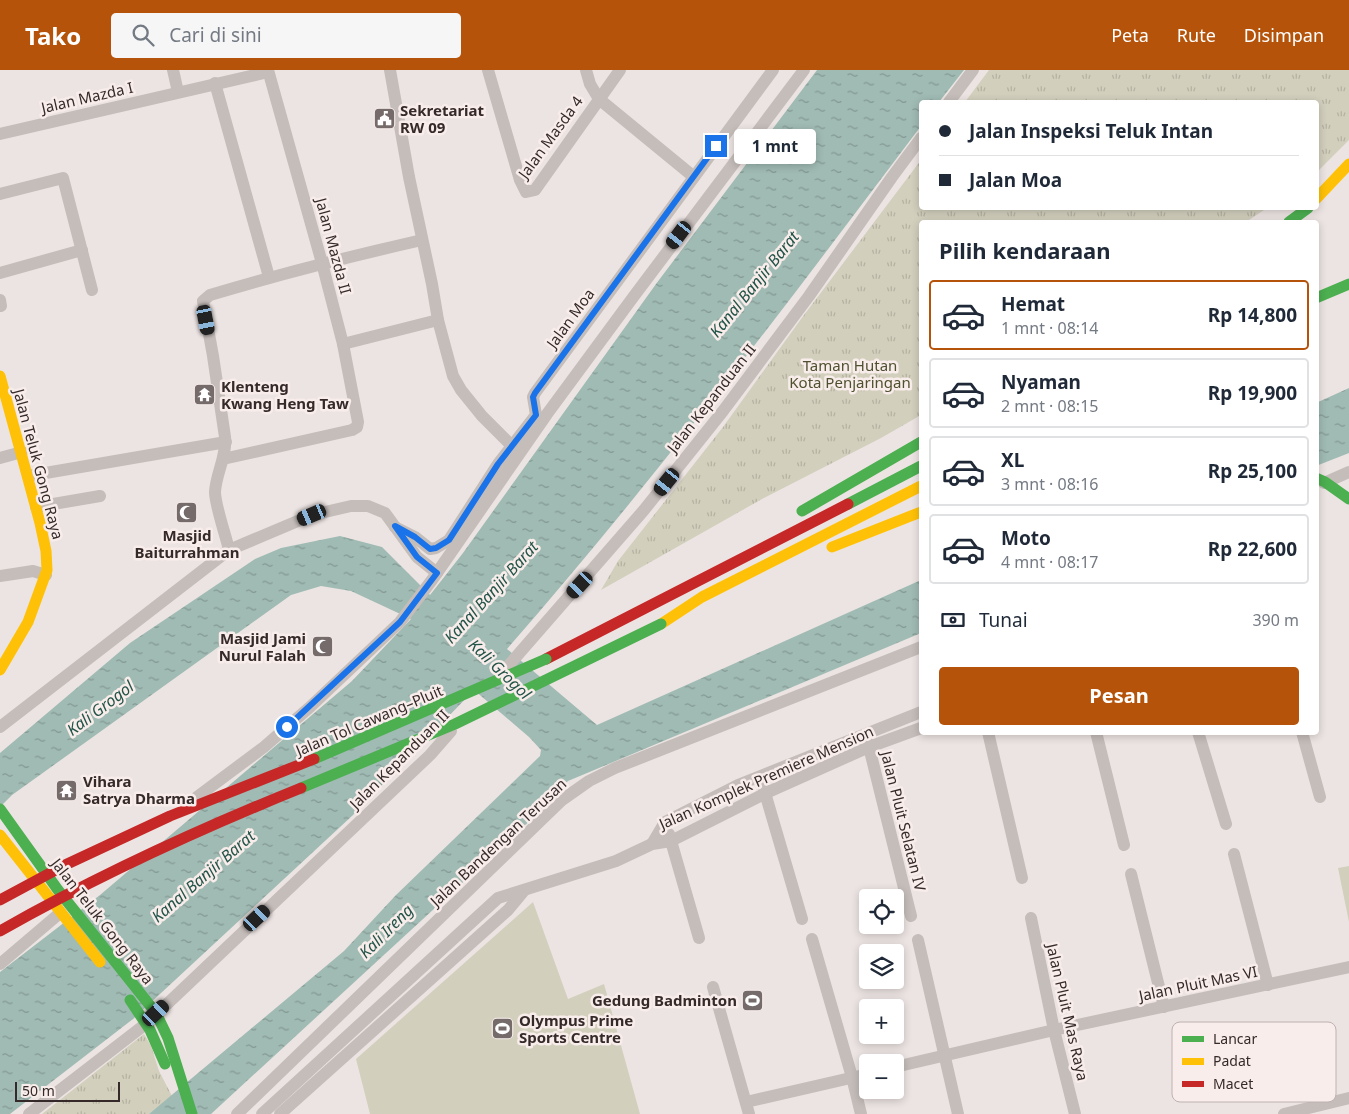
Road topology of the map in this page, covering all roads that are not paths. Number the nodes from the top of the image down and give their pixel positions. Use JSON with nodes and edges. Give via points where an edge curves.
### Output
{"nodes":[{"id":1,"x":173,"y":70,"type":"edge"},
{"id":2,"x":390,"y":70,"type":"edge"},
{"id":3,"x":488,"y":70,"type":"edge"},
{"id":4,"x":586,"y":70,"type":"edge"},
{"id":5,"x":620,"y":70,"type":"edge"},
{"id":6,"x":772,"y":70,"type":"edge"},
{"id":7,"x":804,"y":70,"type":"edge"},
{"id":8,"x":973,"y":70,"type":"edge"},
{"id":9,"x":268,"y":71,"type":"edge"},
{"id":10,"x":215,"y":83,"type":"junction"},
{"id":11,"x":178,"y":92,"type":"junction"},
{"id":12,"x":599,"y":99,"type":"junction"},
{"id":13,"x":950,"y":100,"type":"edge"},
{"id":14,"x":0,"y":134,"type":"edge"},
{"id":15,"x":919,"y":141,"type":"edge"},
{"id":16,"x":1349,"y":164,"type":"edge"},
{"id":17,"x":694,"y":177,"type":"junction"},
{"id":18,"x":0,"y":194,"type":"edge"},
{"id":19,"x":1319,"y":196,"type":"edge"},
{"id":20,"x":1305,"y":210,"type":"edge"},
{"id":21,"x":1292,"y":220,"type":"edge"},
{"id":22,"x":422,"y":240,"type":"junction"},
{"id":23,"x":82,"y":250,"type":"junction"},
{"id":24,"x":322,"y":263,"type":"junction"},
{"id":25,"x":0,"y":274,"type":"edge"},
{"id":26,"x":1349,"y":275,"type":"edge"},
{"id":27,"x":269,"y":277,"type":"junction"},
{"id":28,"x":1335,"y":277,"type":"dead end"},
{"id":29,"x":1349,"y":284,"type":"edge"},
{"id":30,"x":92,"y":290,"type":"dead end"},
{"id":31,"x":1319,"y":297,"type":"edge"},
{"id":32,"x":438,"y":320,"type":"junction"},
{"id":33,"x":343,"y":344,"type":"junction"},
{"id":34,"x":0,"y":376,"type":"edge"},
{"id":35,"x":226,"y":442,"type":"junction"},
{"id":36,"x":919,"y":443,"type":"edge"},
{"id":37,"x":512,"y":446,"type":"junction"},
{"id":38,"x":22,"y":452,"type":"junction"},
{"id":39,"x":0,"y":458,"type":"edge"},
{"id":40,"x":223,"y":459,"type":"junction"},
{"id":41,"x":919,"y":467,"type":"edge"},
{"id":42,"x":1349,"y":472,"type":"edge"},
{"id":43,"x":28,"y":476,"type":"junction"},
{"id":44,"x":1319,"y":479,"type":"edge"},
{"id":45,"x":1319,"y":485,"type":"edge"},
{"id":46,"x":919,"y":487,"type":"edge"},
{"id":47,"x":100,"y":496,"type":"dead end"},
{"id":48,"x":1349,"y":499,"type":"edge"},
{"id":49,"x":36,"y":507,"type":"junction"},
{"id":50,"x":919,"y":513,"type":"edge"},
{"id":51,"x":794,"y":515,"type":"dead end"},
{"id":52,"x":395,"y":526,"type":"junction"},
{"id":53,"x":773,"y":531,"type":"dead end"},
{"id":54,"x":229,"y":550,"type":"junction"},
{"id":55,"x":746,"y":555,"type":"junction"},
{"id":56,"x":46,"y":575,"type":"junction"},
{"id":57,"x":0,"y":576,"type":"edge"},
{"id":58,"x":434,"y":576,"type":"junction"},
{"id":59,"x":662,"y":624,"type":"junction"},
{"id":60,"x":919,"y":648,"type":"edge"},
{"id":61,"x":0,"y":670,"type":"edge"},
{"id":62,"x":919,"y":713,"type":"edge"},
{"id":63,"x":0,"y":727,"type":"edge"},
{"id":64,"x":919,"y":729,"type":"edge"},
{"id":65,"x":864,"y":735,"type":"junction"},
{"id":66,"x":989,"y":735,"type":"edge"},
{"id":67,"x":1097,"y":735,"type":"edge"},
{"id":68,"x":1199,"y":735,"type":"edge"},
{"id":69,"x":1303,"y":735,"type":"edge"},
{"id":70,"x":869,"y":747,"type":"junction"},
{"id":71,"x":759,"y":777,"type":"junction"},
{"id":72,"x":766,"y":793,"type":"junction"},
{"id":73,"x":1320,"y":798,"type":"dead end"},
{"id":74,"x":0,"y":809,"type":"edge"},
{"id":75,"x":664,"y":822,"type":"junction"},
{"id":76,"x":1226,"y":824,"type":"dead end"},
{"id":77,"x":0,"y":834,"type":"edge"},
{"id":78,"x":671,"y":841,"type":"junction"},
{"id":79,"x":652,"y":844,"type":"junction"},
{"id":80,"x":1124,"y":845,"type":"dead end"},
{"id":81,"x":1234,"y":854,"type":"dead end"},
{"id":82,"x":1131,"y":874,"type":"dead end"},
{"id":83,"x":1022,"y":878,"type":"dead end"},
{"id":84,"x":50,"y":889,"type":"junction"},
{"id":85,"x":523,"y":892,"type":"junction"},
{"id":86,"x":0,"y":900,"type":"edge"},
{"id":87,"x":494,"y":902,"type":"junction"},
{"id":88,"x":504,"y":913,"type":"junction"},
{"id":89,"x":62,"y":916,"type":"junction"},
{"id":90,"x":911,"y":916,"type":"dead end"},
{"id":91,"x":1031,"y":918,"type":"dead end"},
{"id":92,"x":802,"y":919,"type":"dead end"},
{"id":93,"x":0,"y":931,"type":"edge"},
{"id":94,"x":699,"y":938,"type":"dead end"},
{"id":95,"x":812,"y":939,"type":"dead end"},
{"id":96,"x":918,"y":940,"type":"dead end"},
{"id":97,"x":0,"y":964,"type":"edge"},
{"id":98,"x":1349,"y":967,"type":"edge"},
{"id":99,"x":107,"y":971,"type":"dead end"},
{"id":100,"x":412,"y":977,"type":"junction"},
{"id":101,"x":1268,"y":985,"type":"junction"},
{"id":102,"x":713,"y":987,"type":"dead end"},
{"id":103,"x":422,"y":988,"type":"junction"},
{"id":104,"x":125,"y":993,"type":"dead end"},
{"id":105,"x":1164,"y":1007,"type":"junction"},
{"id":106,"x":149,"y":1014,"type":"junction"},
{"id":107,"x":372,"y":1014,"type":"junction"},
{"id":108,"x":382,"y":1023,"type":"junction"},
{"id":109,"x":1054,"y":1030,"type":"junction"},
{"id":110,"x":945,"y":1056,"type":"junction"},
{"id":111,"x":904,"y":1065,"type":"edge"},
{"id":112,"x":859,"y":1076,"type":"edge"},
{"id":113,"x":852,"y":1077,"type":"junction"},
{"id":114,"x":178,"y":1087,"type":"junction"},
{"id":115,"x":298,"y":1089,"type":"junction"},
{"id":116,"x":1349,"y":1098,"type":"edge"},
{"id":117,"x":1336,"y":1101,"type":"edge"},
{"id":118,"x":1333,"y":1102,"type":"edge"},
{"id":119,"x":747,"y":1108,"type":"edge"},
{"id":120,"x":29,"y":1114,"type":"edge"},
{"id":121,"x":181,"y":1114,"type":"edge"},
{"id":122,"x":192,"y":1114,"type":"edge"},
{"id":123,"x":237,"y":1114,"type":"edge"},
{"id":124,"x":262,"y":1114,"type":"edge"},
{"id":125,"x":280,"y":1114,"type":"edge"},
{"id":126,"x":861,"y":1114,"type":"edge"},
{"id":127,"x":958,"y":1114,"type":"edge"},
{"id":128,"x":1075,"y":1114,"type":"edge"},
{"id":129,"x":1284,"y":1114,"type":"edge"}],
"edges":[{"from":1,"to":11,"type":"street"},
{"from":2,"to":22,"type":"street"},
{"from":3,"to":12,"type":"street","name":"Jalan Masda 4","via":[[526,192],[535,190]]},
{"from":4,"to":12,"type":"street","name":"Jalan Masda 4"},
{"from":5,"to":12,"type":"street","name":"Jalan Masda 4"},
{"from":6,"to":17,"type":"street","name":"Jalan Moa"},
{"from":7,"to":58,"type":"street","via":[[547,414]]},
{"from":8,"to":13,"type":"street"},
{"from":9,"to":10,"type":"street","name":"Jalan Mazda I"},
{"from":9,"to":24,"type":"street","name":"Jalan Mazda II"},
{"from":10,"to":11,"type":"street","name":"Jalan Mazda I"},
{"from":10,"to":27,"type":"street"},
{"from":11,"to":14,"type":"street","name":"Jalan Mazda I"},
{"from":12,"to":17,"type":"street","name":"Jalan Masda 4"},
{"from":15,"to":106,"type":"street","name":"Jalan Kepanduan II","bridge":true,"via":[[723,411],[644,510],[430,755]]},
{"from":16,"to":19,"type":"main road"},
{"from":17,"to":37,"type":"street","name":"Jalan Moa","via":[[535,393],[536,415]]},
{"from":18,"to":23,"type":"street","via":[[63,178]]},
{"from":20,"to":21,"type":"main road"},
{"from":22,"to":24,"type":"street"},
{"from":22,"to":32,"type":"street"},
{"from":23,"to":25,"type":"street"},
{"from":23,"to":30,"type":"street"},
{"from":24,"to":27,"type":"street"},
{"from":24,"to":33,"type":"street","name":"Jalan Mazda II"},
{"from":26,"to":28,"type":"main road"},
{"from":27,"to":35,"type":"street","via":[[210,295],[203,302]]},
{"from":29,"to":31,"type":"main road"},
{"from":32,"to":33,"type":"street"},
{"from":32,"to":37,"type":"street","via":[[453,376],[482,416]]},
{"from":33,"to":40,"type":"street","name":"Jalan Mazda II","via":[[357,428]]},
{"from":34,"to":38,"type":"main road","name":"Jalan Teluk Gong Raya"},
{"from":35,"to":40,"type":"street"},
{"from":35,"to":43,"type":"street"},
{"from":36,"to":51,"type":"main road"},
{"from":37,"to":52,"type":"street","name":"Jalan Moa","via":[[444,543],[430,549]]},
{"from":38,"to":39,"type":"street"},
{"from":38,"to":43,"type":"main road","name":"Jalan Teluk Gong Raya"},
{"from":40,"to":54,"type":"street","via":[[215,494]]},
{"from":41,"to":55,"type":"main road"},
{"from":42,"to":45,"type":"street"},
{"from":43,"to":49,"type":"main road","name":"Jalan Teluk Gong Raya"},
{"from":44,"to":48,"type":"main road","bridge":true},
{"from":46,"to":59,"type":"main road","via":[[702,597]]},
{"from":47,"to":49,"type":"street"},
{"from":49,"to":56,"type":"main road","name":"Jalan Teluk Gong Raya","via":[[46,551]]},
{"from":50,"to":59,"type":"main road","via":[[783,566]]},
{"from":52,"to":54,"type":"street","via":[[385,513],[368,506],[351,506],[312,515]]},
{"from":52,"to":58,"type":"street"},
{"from":53,"to":55,"type":"main road"},
{"from":54,"to":63,"type":"street"},
{"from":55,"to":86,"type":"main road","name":"Jalan Tol Cawang–Pluit","bridge":true,"via":[[546,658],[340,749],[170,816]]},
{"from":56,"to":57,"type":"street","via":[[33,571]]},
{"from":56,"to":61,"type":"main road","name":"Jalan Teluk Gong Raya","via":[[28,622]]},
{"from":58,"to":84,"type":"street","via":[[400,622],[264,747],[148,834],[134,837]]},
{"from":59,"to":93,"type":"main road","bridge":true,"via":[[448,727],[142,856]]},
{"from":60,"to":123,"type":"street","name":"Jalan Bandengan Terusan","via":[[589,780],[562,800]]},
{"from":62,"to":65,"type":"street","name":"Jalan Komplek Premiere Mension"},
{"from":64,"to":70,"type":"street","name":"Jalan Komplek Premiere Mension"},
{"from":65,"to":70,"type":"street","name":"Jalan Pluit Selatan IV"},
{"from":65,"to":71,"type":"street","name":"Jalan Komplek Premiere Mension"},
{"from":66,"to":83,"type":"street"},
{"from":67,"to":80,"type":"street"},
{"from":68,"to":76,"type":"street"},
{"from":69,"to":73,"type":"street"},
{"from":70,"to":72,"type":"street","name":"Jalan Komplek Premiere Mension"},
{"from":70,"to":90,"type":"street","name":"Jalan Pluit Selatan IV"},
{"from":71,"to":72,"type":"street"},
{"from":71,"to":75,"type":"street","name":"Jalan Komplek Premiere Mension"},
{"from":72,"to":78,"type":"street","name":"Jalan Komplek Premiere Mension"},
{"from":72,"to":92,"type":"street"},
{"from":74,"to":84,"type":"main road","name":"Jalan Teluk Gong Raya"},
{"from":75,"to":78,"type":"street"},
{"from":75,"to":79,"type":"street","name":"Jalan Komplek Premiere Mension"},
{"from":77,"to":84,"type":"main road","name":"Jalan Teluk Gong Raya"},
{"from":78,"to":79,"type":"street","name":"Jalan Komplek Premiere Mension"},
{"from":78,"to":94,"type":"street"},
{"from":79,"to":85,"type":"street","name":"Jalan Komplek Premiere Mension","via":[[616,861]]},
{"from":81,"to":101,"type":"street"},
{"from":82,"to":105,"type":"street"},
{"from":84,"to":89,"type":"main road","name":"Jalan Teluk Gong Raya"},
{"from":84,"to":106,"type":"main road","name":"Jalan Teluk Gong Raya","via":[[75,912]]},
{"from":85,"to":87,"type":"street","name":"Jalan Komplek Premiere Mension"},
{"from":85,"to":88,"type":"street","name":"Jalan Komplek Premiere Mension"},
{"from":87,"to":88,"type":"street"},
{"from":87,"to":100,"type":"street","name":"Jalan Komplek Premiere Mension"},
{"from":88,"to":103,"type":"street","name":"Jalan Komplek Premiere Mension"},
{"from":89,"to":97,"type":"street"},
{"from":89,"to":99,"type":"main road","name":"Jalan Teluk Gong Raya"},
{"from":91,"to":109,"type":"street","name":"Jalan Pluit Mas Raya"},
{"from":95,"to":113,"type":"street"},
{"from":96,"to":110,"type":"street"},
{"from":98,"to":101,"type":"street","name":"Jalan Pluit Mas VI"},
{"from":100,"to":103,"type":"street"},
{"from":100,"to":107,"type":"street","name":"Jalan Komplek Premiere Mension"},
{"from":101,"to":105,"type":"street","name":"Jalan Pluit Mas VI"},
{"from":102,"to":119,"type":"street"},
{"from":103,"to":108,"type":"street","name":"Jalan Komplek Premiere Mension"},
{"from":104,"to":106,"type":"main road","name":"Jalan Teluk Gong Raya"},
{"from":105,"to":109,"type":"street","name":"Jalan Pluit Mas VI"},
{"from":106,"to":114,"type":"main road","name":"Jalan Teluk Gong Raya","via":[[168,1038]]},
{"from":106,"to":120,"type":"street","name":"Jalan Kepanduan II"},
{"from":107,"to":108,"type":"street"},
{"from":107,"to":115,"type":"street","name":"Jalan Komplek Premiere Mension"},
{"from":108,"to":115,"type":"street","name":"Jalan Komplek Premiere Mension"},
{"from":109,"to":110,"type":"street","name":"Jalan Pluit Mas VI"},
{"from":109,"to":128,"type":"street","name":"Jalan Pluit Mas Raya"},
{"from":110,"to":111,"type":"street","name":"Jalan Pluit Mas VI"},
{"from":110,"to":127,"type":"street"},
{"from":112,"to":113,"type":"street"},
{"from":113,"to":119,"type":"street"},
{"from":113,"to":126,"type":"street"},
{"from":114,"to":121,"type":"main road","name":"Jalan Teluk Gong Raya"},
{"from":114,"to":122,"type":"main road","name":"Jalan Teluk Gong Raya"},
{"from":115,"to":124,"type":"street","name":"Jalan Komplek Premiere Mension"},
{"from":115,"to":125,"type":"street","name":"Jalan Komplek Premiere Mension"},
{"from":116,"to":117,"type":"street"},
{"from":118,"to":129,"type":"street"}]}
